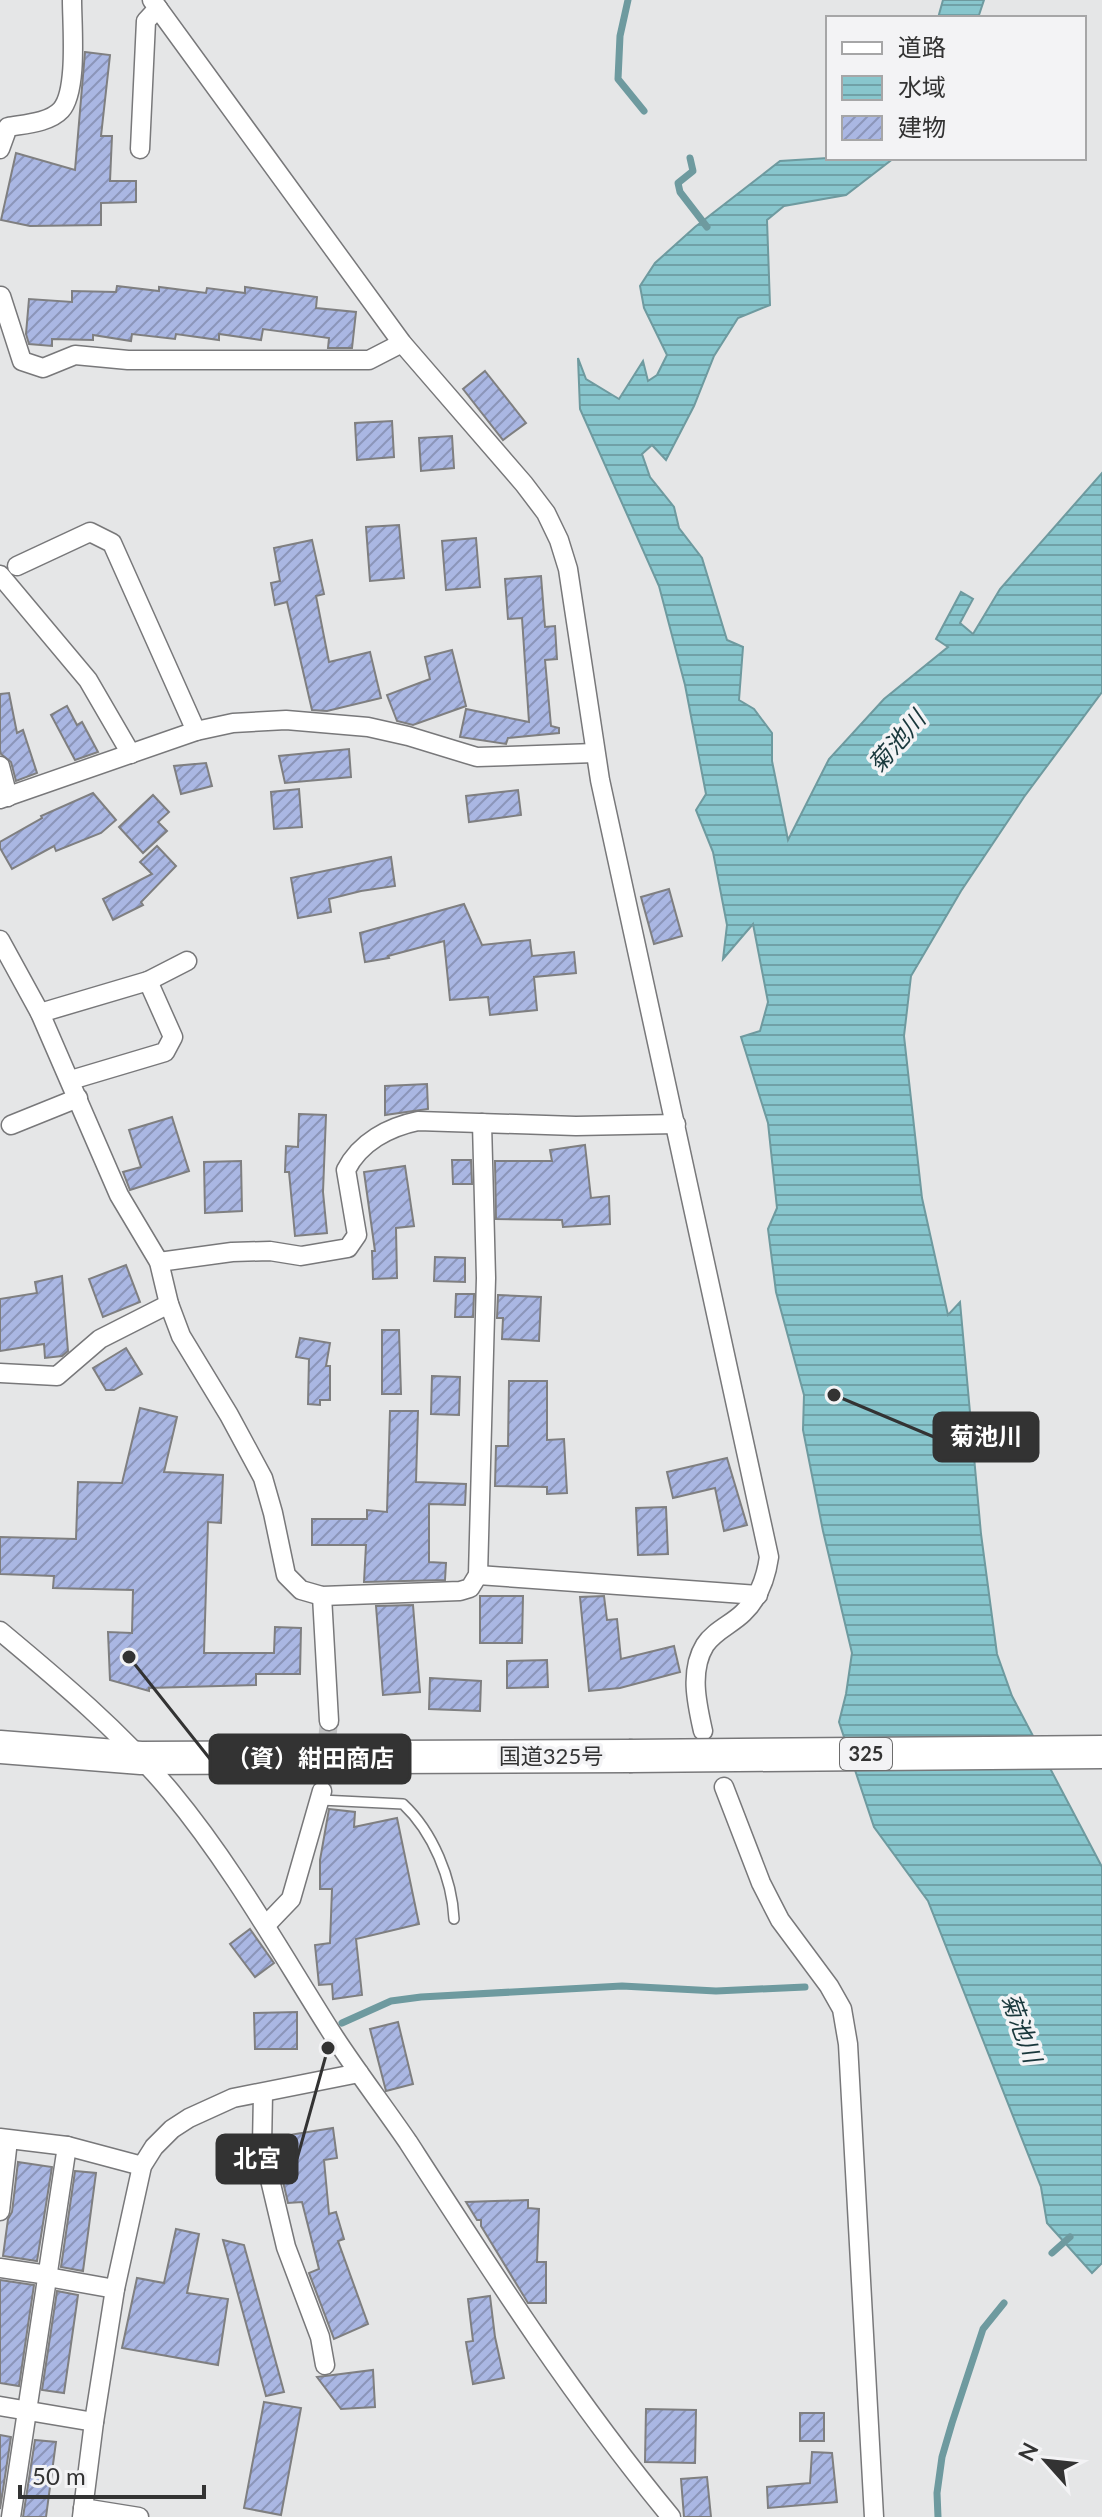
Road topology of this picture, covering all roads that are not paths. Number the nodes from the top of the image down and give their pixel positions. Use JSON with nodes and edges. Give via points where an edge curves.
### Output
{"nodes":[{"id":1,"x":72,"y":0,"type":"edge"},
{"id":2,"x":155,"y":4,"type":"edge"},
{"id":3,"x":0,"y":149,"type":"edge"},
{"id":4,"x":140,"y":149,"type":"dead end"},
{"id":5,"x":1,"y":296,"type":"edge"},
{"id":6,"x":402,"y":343,"type":"junction"},
{"id":7,"x":17,"y":566,"type":"dead end"},
{"id":8,"x":0,"y":575,"type":"edge"},
{"id":9,"x":196,"y":731,"type":"junction"},
{"id":10,"x":595,"y":753,"type":"junction"},
{"id":11,"x":131,"y":754,"type":"junction"},
{"id":12,"x":0,"y":766,"type":"edge"},
{"id":13,"x":4,"y":798,"type":"edge"},
{"id":14,"x":0,"y":940,"type":"edge"},
{"id":15,"x":187,"y":961,"type":"dead end"},
{"id":16,"x":148,"y":981,"type":"junction"},
{"id":17,"x":40,"y":1013,"type":"junction"},
{"id":18,"x":71,"y":1080,"type":"junction"},
{"id":19,"x":78,"y":1098,"type":"junction"},
{"id":20,"x":482,"y":1123,"type":"junction"},
{"id":21,"x":676,"y":1124,"type":"junction"},
{"id":22,"x":11,"y":1125,"type":"dead end"},
{"id":23,"x":159,"y":1262,"type":"junction"},
{"id":24,"x":169,"y":1304,"type":"junction"},
{"id":25,"x":0,"y":1373,"type":"edge"},
{"id":26,"x":478,"y":1575,"type":"junction"},
{"id":27,"x":758,"y":1595,"type":"junction"},
{"id":28,"x":322,"y":1596,"type":"junction"},
{"id":29,"x":0,"y":1631,"type":"edge"},
{"id":30,"x":329,"y":1721,"type":"tunnel mouth"},
{"id":31,"x":703,"y":1731,"type":"dead end"},
{"id":32,"x":0,"y":1747,"type":"edge"},
{"id":33,"x":1102,"y":1752,"type":"edge"},
{"id":34,"x":141,"y":1758,"type":"junction"},
{"id":35,"x":724,"y":1787,"type":"dead end"},
{"id":36,"x":322,"y":1795,"type":"joint"},
{"id":37,"x":454,"y":1919,"type":"dead end"},
{"id":38,"x":266,"y":1925,"type":"junction"},
{"id":39,"x":359,"y":2073,"type":"junction"},
{"id":40,"x":263,"y":2093,"type":"junction"},
{"id":41,"x":4,"y":2139,"type":"edge"},
{"id":42,"x":67,"y":2146,"type":"junction"},
{"id":43,"x":142,"y":2166,"type":"junction"},
{"id":44,"x":0,"y":2211,"type":"edge"},
{"id":45,"x":0,"y":2268,"type":"edge"},
{"id":46,"x":48,"y":2276,"type":"junction"},
{"id":47,"x":115,"y":2289,"type":"junction"},
{"id":48,"x":325,"y":2365,"type":"dead end"},
{"id":49,"x":0,"y":2406,"type":"edge"},
{"id":50,"x":27,"y":2411,"type":"junction"},
{"id":51,"x":94,"y":2422,"type":"junction"},
{"id":52,"x":83,"y":2513,"type":"edge"},
{"id":53,"x":11,"y":2517,"type":"edge"},
{"id":54,"x":139,"y":2517,"type":"edge"},
{"id":55,"x":671,"y":2517,"type":"edge"},
{"id":56,"x":874,"y":2517,"type":"edge"}],
"edges":[{"from":1,"to":3,"type":"street","via":[[71,90],[61,110],[8,127]]},
{"from":2,"to":4,"type":"street","via":[[146,21]]},
{"from":2,"to":6,"type":"street"},
{"from":5,"to":6,"type":"street","via":[[22,361],[43,368],[75,355],[128,360],[369,360]]},
{"from":6,"to":10,"type":"street","via":[[524,484],[559,540],[579,628]]},
{"from":7,"to":9,"type":"street","via":[[90,532],[112,543]]},
{"from":8,"to":11,"type":"street","via":[[88,680]]},
{"from":9,"to":10,"type":"street","via":[[286,720],[368,727],[477,757]]},
{"from":9,"to":11,"type":"street"},
{"from":10,"to":21,"type":"street"},
{"from":11,"to":13,"type":"street"},
{"from":12,"to":13,"type":"street"},
{"from":14,"to":17,"type":"street"},
{"from":15,"to":16,"type":"street"},
{"from":16,"to":17,"type":"street"},
{"from":16,"to":18,"type":"street","via":[[173,1037],[165,1052]]},
{"from":17,"to":18,"type":"street"},
{"from":18,"to":19,"type":"street"},
{"from":19,"to":22,"type":"street"},
{"from":19,"to":23,"type":"street","via":[[119,1195]]},
{"from":20,"to":21,"type":"street"},
{"from":20,"to":23,"type":"street","via":[[403,1124],[361,1149],[346,1170],[357,1235],[348,1248],[301,1256],[232,1252]]},
{"from":20,"to":26,"type":"street","via":[[486,1278]]},
{"from":21,"to":27,"type":"street","via":[[769,1557]]},
{"from":23,"to":24,"type":"street"},
{"from":24,"to":25,"type":"street","via":[[100,1339],[57,1376]]},
{"from":24,"to":28,"type":"street","via":[[181,1336],[263,1478],[286,1575],[301,1590]]},
{"from":26,"to":27,"type":"street"},
{"from":26,"to":28,"type":"street","via":[[470,1588],[460,1591]]},
{"from":27,"to":31,"type":"street","via":[[705,1646],[695,1697]]},
{"from":28,"to":30,"type":"street"},
{"from":29,"to":34,"type":"street"},
{"from":32,"to":34,"type":"highway","name":"国道325号","number":"325"},
{"from":33,"to":34,"type":"highway","name":"国道325号","number":"325","bridge":true},
{"from":34,"to":38,"type":"street","via":[[193,1819]]},
{"from":35,"to":56,"type":"street","via":[[774,1908],[842,2009]]},
{"from":36,"to":37,"type":"lane","via":[[403,1804],[417,1817],[452,1894]]},
{"from":36,"to":38,"type":"street","via":[[291,1899]]},
{"from":38,"to":39,"type":"street"},
{"from":39,"to":40,"type":"street"},
{"from":39,"to":55,"type":"street","via":[[571,2389]]},
{"from":40,"to":43,"type":"street","via":[[233,2098],[189,2118],[154,2147]]},
{"from":40,"to":48,"type":"street","via":[[262,2146],[286,2247],[320,2337]]},
{"from":41,"to":42,"type":"street"},
{"from":41,"to":44,"type":"street"},
{"from":42,"to":43,"type":"street"},
{"from":42,"to":46,"type":"street"},
{"from":43,"to":47,"type":"street"},
{"from":45,"to":46,"type":"street"},
{"from":46,"to":47,"type":"street"},
{"from":46,"to":50,"type":"street"},
{"from":47,"to":51,"type":"street"},
{"from":49,"to":50,"type":"street"},
{"from":50,"to":51,"type":"street"},
{"from":50,"to":53,"type":"street"},
{"from":51,"to":52,"type":"street"},
{"from":52,"to":54,"type":"street"}]}
